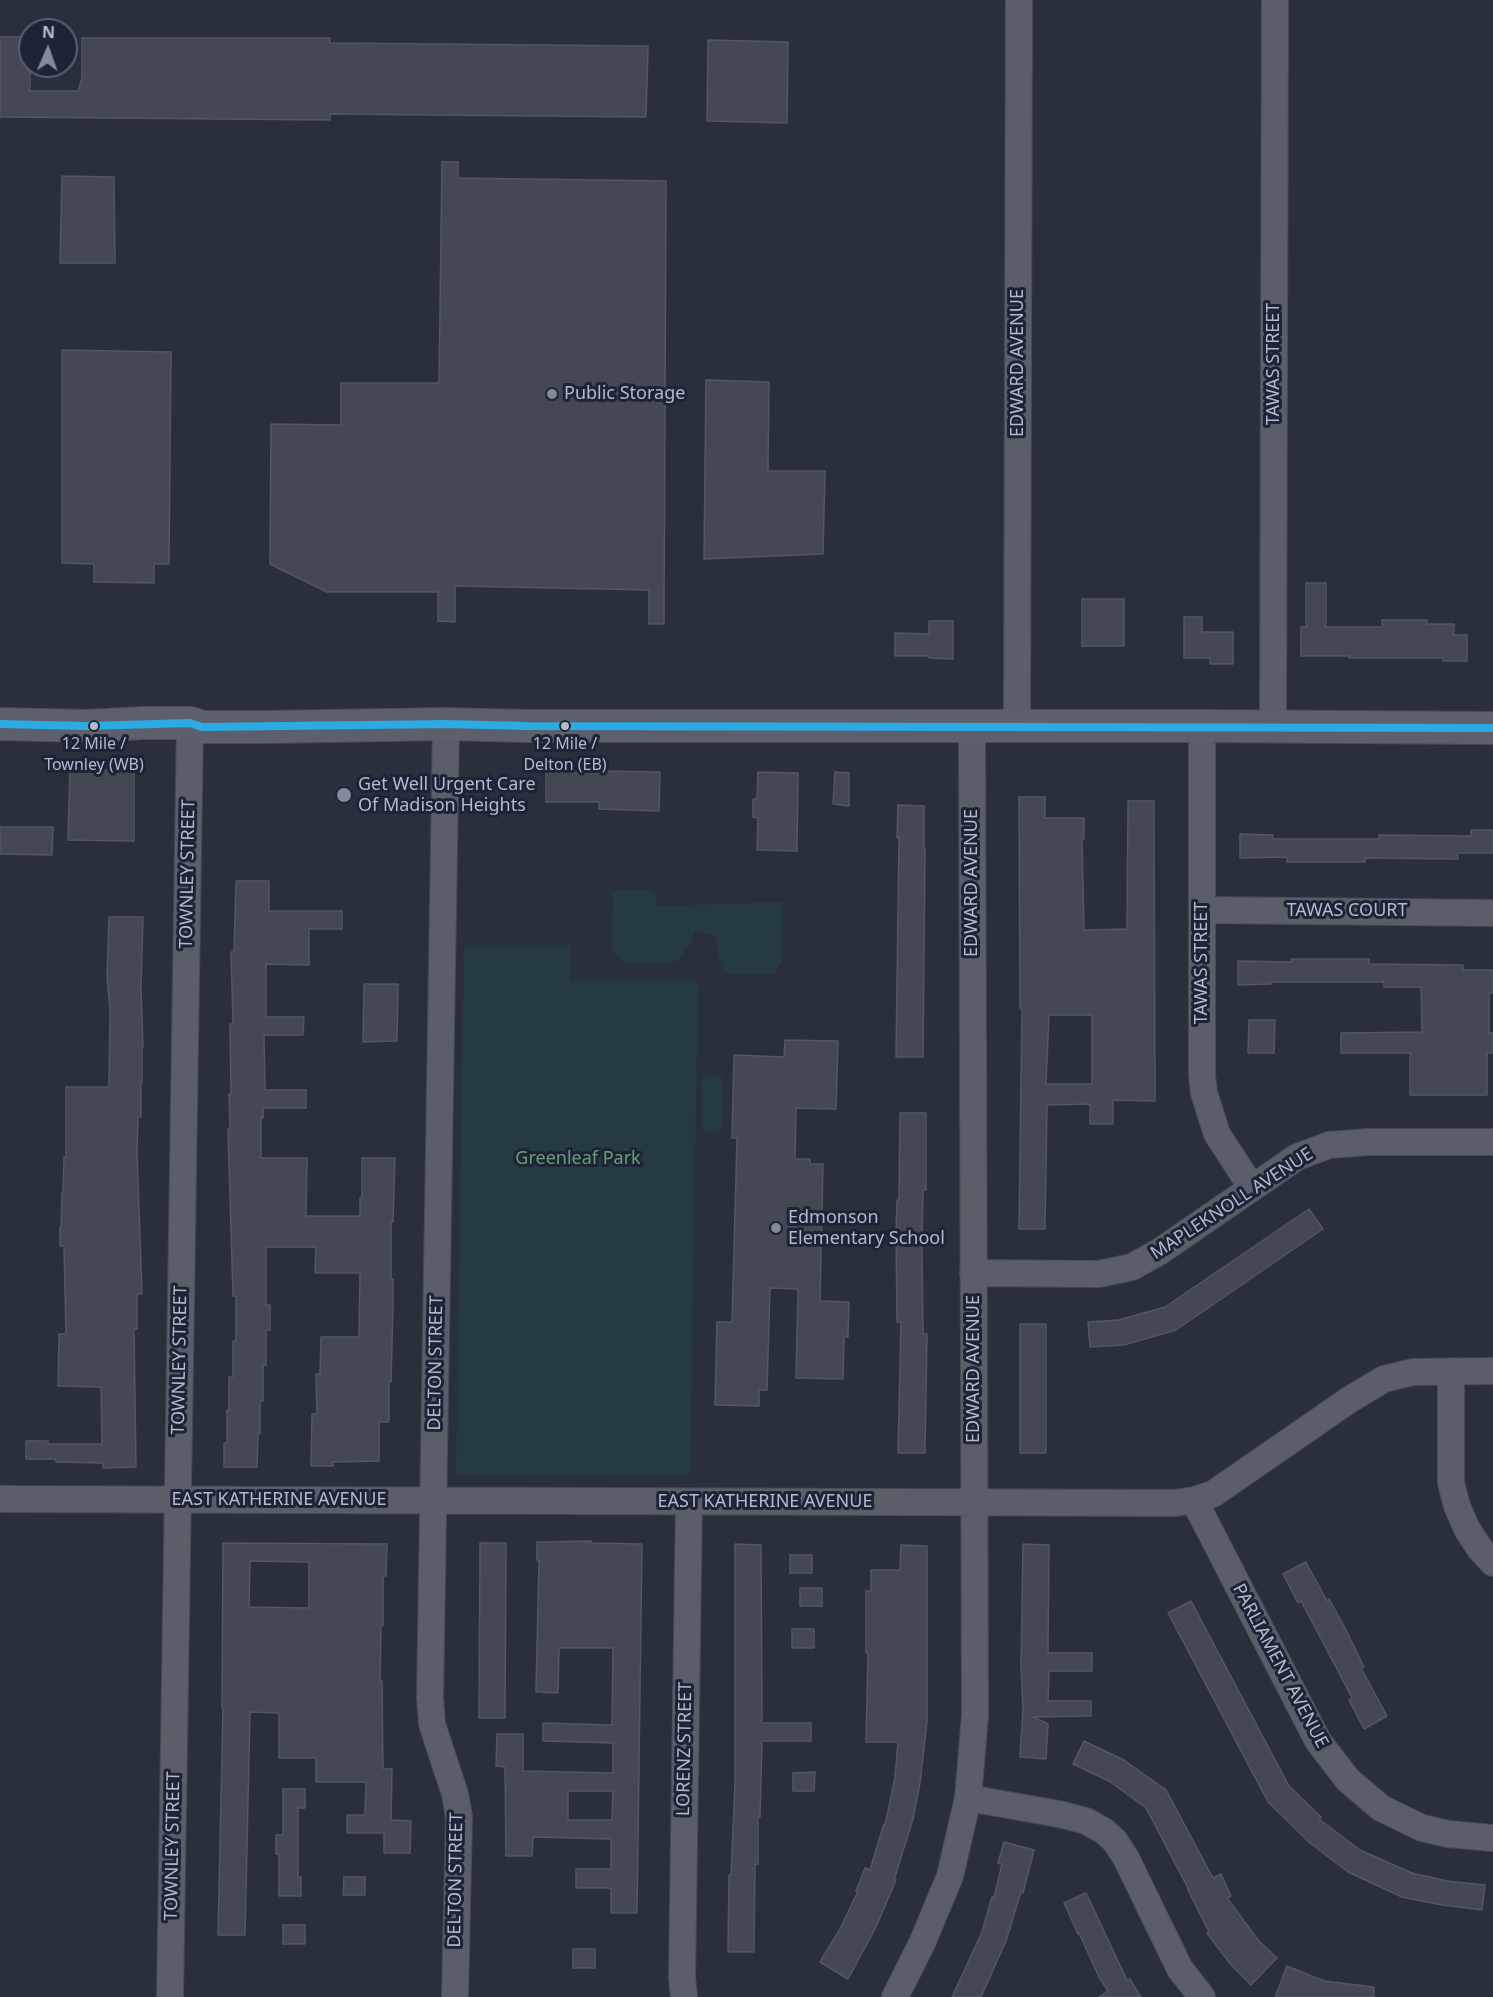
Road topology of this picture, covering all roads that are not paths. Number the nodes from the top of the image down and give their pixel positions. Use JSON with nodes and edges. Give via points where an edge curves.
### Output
{"nodes":[{"id":1,"x":1019,"y":0,"type":"edge"},
{"id":2,"x":1275,"y":0,"type":"edge"},
{"id":3,"x":190,"y":723,"type":"junction"},
{"id":4,"x":0,"y":724,"type":"edge"},
{"id":5,"x":446,"y":724,"type":"junction"},
{"id":6,"x":1017,"y":726,"type":"junction"},
{"id":7,"x":1202,"y":726,"type":"junction"},
{"id":8,"x":972,"y":727,"type":"junction"},
{"id":9,"x":1273,"y":727,"type":"junction"},
{"id":10,"x":1493,"y":728,"type":"edge"},
{"id":11,"x":1202,"y":910,"type":"junction"},
{"id":12,"x":1493,"y":913,"type":"edge"},
{"id":13,"x":1493,"y":1142,"type":"edge"},
{"id":14,"x":1252,"y":1188,"type":"junction"},
{"id":15,"x":973,"y":1273,"type":"junction"},
{"id":16,"x":1450,"y":1371,"type":"junction"},
{"id":17,"x":1493,"y":1371,"type":"edge"},
{"id":18,"x":0,"y":1499,"type":"edge"},
{"id":19,"x":178,"y":1500,"type":"junction"},
{"id":20,"x":1194,"y":1500,"type":"junction"},
{"id":21,"x":434,"y":1501,"type":"junction"},
{"id":22,"x":689,"y":1502,"type":"junction"},
{"id":23,"x":974,"y":1503,"type":"junction"},
{"id":24,"x":1493,"y":1563,"type":"edge"},
{"id":25,"x":968,"y":1798,"type":"junction"},
{"id":26,"x":1493,"y":1838,"type":"edge"},
{"id":27,"x":170,"y":1997,"type":"edge"},
{"id":28,"x":455,"y":1997,"type":"edge"},
{"id":29,"x":684,"y":1997,"type":"edge"},
{"id":30,"x":895,"y":1997,"type":"edge"},
{"id":31,"x":1202,"y":1997,"type":"edge"}],
"edges":[{"from":1,"to":6,"type":"street","name":"EDWARD AVENUE"},
{"from":2,"to":9,"type":"street","name":"TAWAS STREET"},
{"from":3,"to":4,"type":"main road"},
{"from":3,"to":5,"type":"main road","via":[[202,727]]},
{"from":3,"to":19,"type":"street","name":"TOWNLEY STREET"},
{"from":5,"to":8,"type":"main road"},
{"from":5,"to":21,"type":"street","name":"DELTON STREET"},
{"from":6,"to":7,"type":"main road"},
{"from":6,"to":8,"type":"main road"},
{"from":7,"to":9,"type":"main road"},
{"from":7,"to":11,"type":"street","name":"TAWAS STREET"},
{"from":8,"to":15,"type":"street","name":"EDWARD AVENUE"},
{"from":9,"to":10,"type":"main road"},
{"from":11,"to":12,"type":"street","name":"TAWAS COURT"},
{"from":11,"to":14,"type":"street","name":"TAWAS STREET","via":[[1204,1093],[1217,1134]]},
{"from":13,"to":14,"type":"street","name":"MAPLEKNOLL AVENUE","via":[[1329,1145],[1297,1157]]},
{"from":14,"to":15,"type":"street","name":"MAPLEKNOLL AVENUE","via":[[1159,1252],[1125,1269],[1099,1274]]},
{"from":15,"to":23,"type":"street","name":"EDWARD AVENUE"},
{"from":16,"to":17,"type":"street","name":"EAST KATHERINE AVENUE"},
{"from":16,"to":20,"type":"street","name":"EAST KATHERINE AVENUE","via":[[1395,1375],[1372,1385],[1213,1494]]},
{"from":16,"to":24,"type":"street","via":[[1451,1483],[1467,1529]]},
{"from":18,"to":19,"type":"street","name":"EAST KATHERINE AVENUE"},
{"from":19,"to":21,"type":"street","name":"EAST KATHERINE AVENUE"},
{"from":19,"to":27,"type":"street","name":"TOWNLEY STREET"},
{"from":20,"to":23,"type":"street","name":"EAST KATHERINE AVENUE"},
{"from":20,"to":26,"type":"street","name":"PARLIAMENT AVENUE","via":[[1318,1741],[1348,1780],[1381,1808],[1422,1828]]},
{"from":21,"to":22,"type":"street","name":"EAST KATHERINE AVENUE"},
{"from":21,"to":28,"type":"street","name":"DELTON STREET","via":[[430,1711],[459,1817]]},
{"from":22,"to":23,"type":"street","name":"EAST KATHERINE AVENUE"},
{"from":22,"to":29,"type":"street","name":"LORENZ STREET"},
{"from":23,"to":25,"type":"street","name":"EDWARD AVENUE","via":[[975,1715]]},
{"from":25,"to":30,"type":"street","name":"EDWARD AVENUE","via":[[950,1876]]},
{"from":25,"to":31,"type":"street","via":[[1059,1814],[1104,1831],[1126,1858],[1180,1970]]}]}
